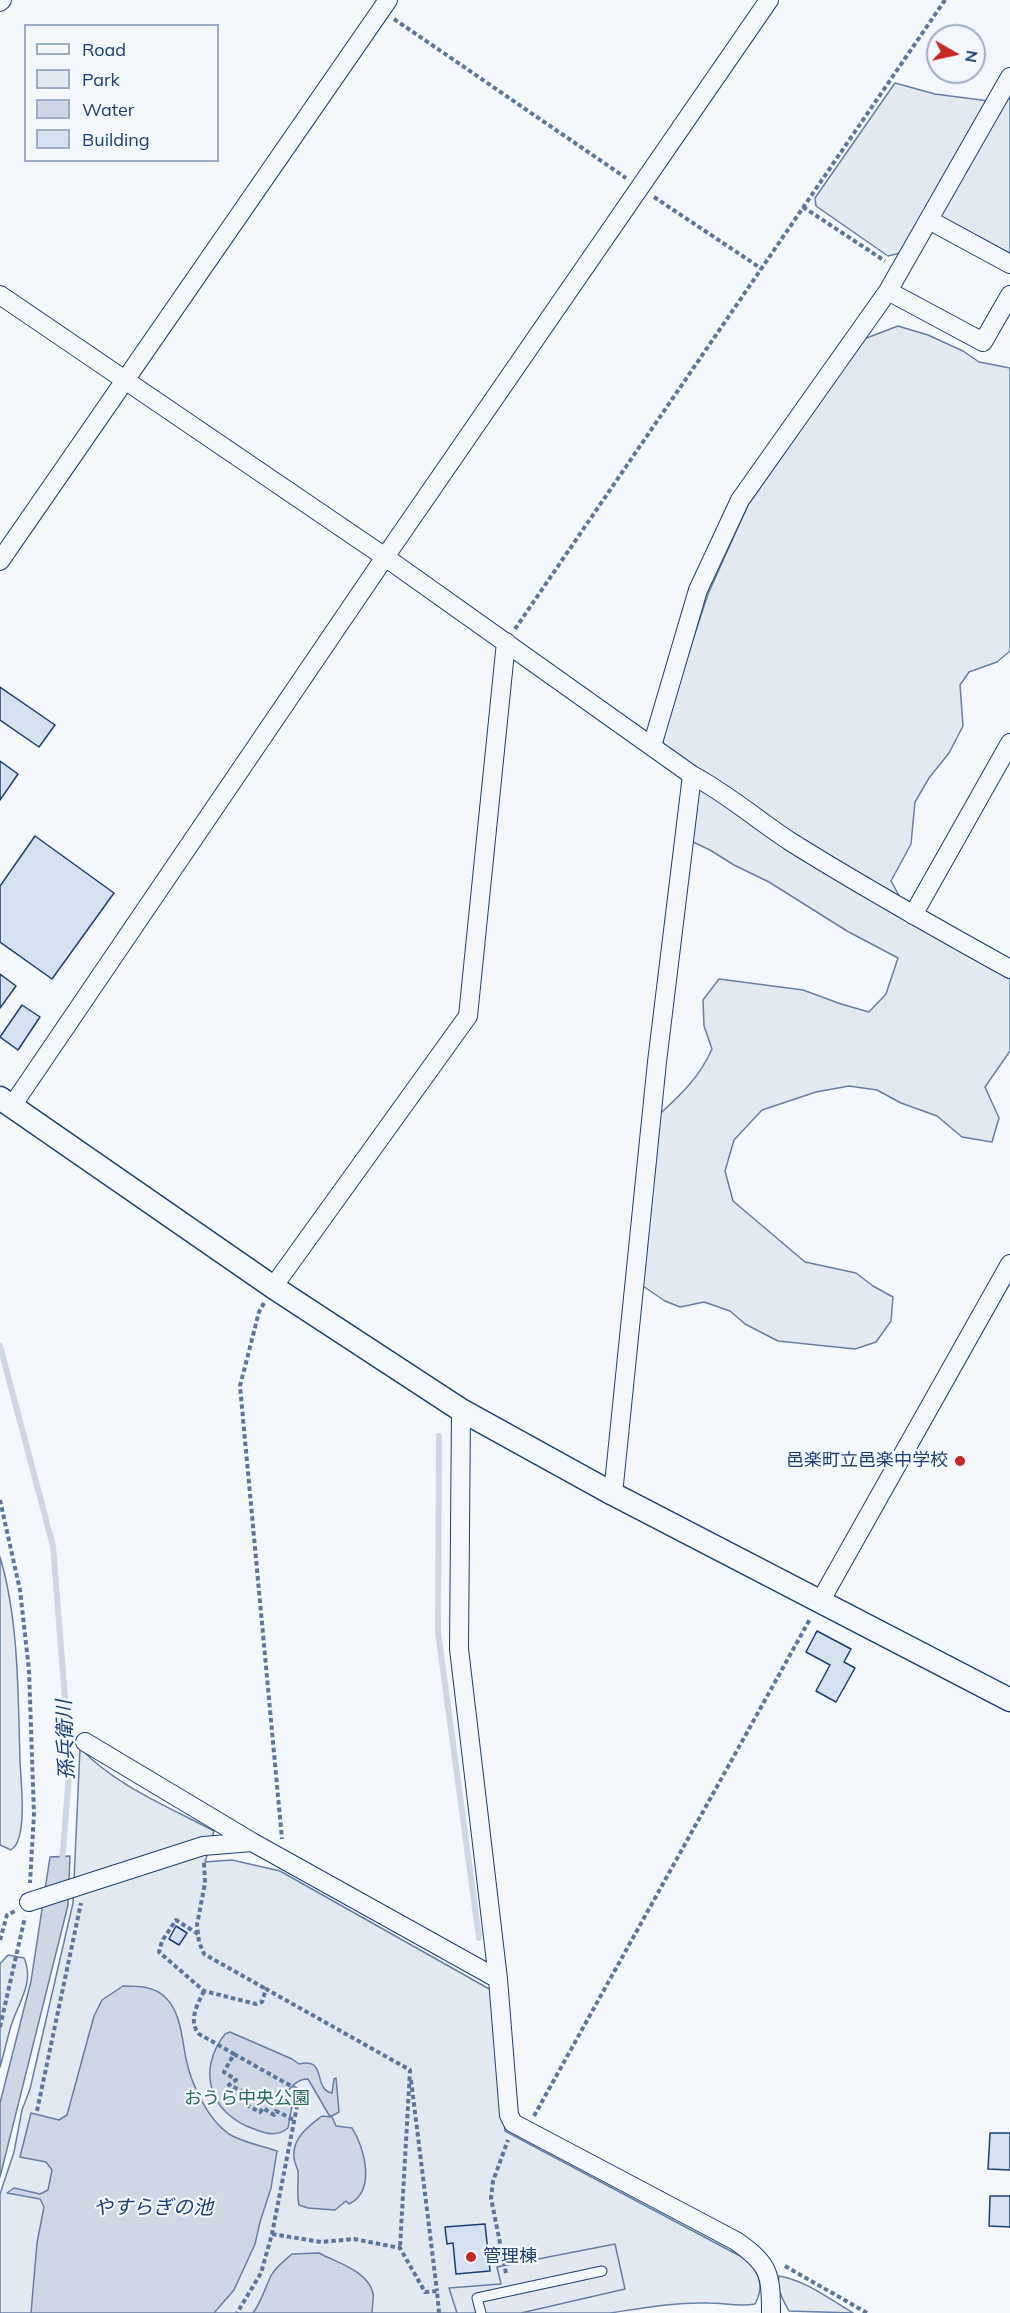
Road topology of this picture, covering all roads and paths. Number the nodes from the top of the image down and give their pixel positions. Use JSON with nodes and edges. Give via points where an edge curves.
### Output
{"nodes":[{"id":1,"x":769,"y":0,"type":"edge"},
{"id":2,"x":945,"y":0,"type":"edge"},
{"id":3,"x":384,"y":5,"type":"edge"},
{"id":4,"x":1010,"y":77,"type":"edge"},
{"id":5,"x":639,"y":188,"type":"junction"},
{"id":6,"x":803,"y":207,"type":"junction"},
{"id":7,"x":929,"y":219,"type":"junction"},
{"id":8,"x":1010,"y":264,"type":"edge"},
{"id":9,"x":762,"y":269,"type":"junction"},
{"id":10,"x":898,"y":270,"type":"junction"},
{"id":11,"x":888,"y":291,"type":"junction"},
{"id":12,"x":0,"y":295,"type":"edge"},
{"id":13,"x":1010,"y":295,"type":"edge"},
{"id":14,"x":125,"y":380,"type":"junction"},
{"id":15,"x":385,"y":557,"type":"junction"},
{"id":16,"x":0,"y":561,"type":"edge"},
{"id":17,"x":506,"y":642,"type":"junction"},
{"id":18,"x":1010,"y":743,"type":"edge"},
{"id":19,"x":652,"y":746,"type":"junction"},
{"id":20,"x":692,"y":775,"type":"junction"},
{"id":21,"x":913,"y":915,"type":"junction"},
{"id":22,"x":1010,"y":969,"type":"edge"},
{"id":23,"x":6,"y":1102,"type":"edge"},
{"id":24,"x":1010,"y":1264,"type":"edge"},
{"id":25,"x":273,"y":1287,"type":"junction"},
{"id":26,"x":461,"y":1410,"type":"junction"},
{"id":27,"x":613,"y":1494,"type":"junction"},
{"id":28,"x":0,"y":1500,"type":"edge"},
{"id":29,"x":821,"y":1600,"type":"junction"},
{"id":30,"x":1010,"y":1700,"type":"edge"},
{"id":31,"x":85,"y":1742,"type":"dead end"},
{"id":32,"x":252,"y":1842,"type":"junction"},
{"id":33,"x":203,"y":1846,"type":"junction"},
{"id":34,"x":284,"y":1860,"type":"junction"},
{"id":35,"x":82,"y":1884,"type":"junction"},
{"id":36,"x":29,"y":1902,"type":"junction"},
{"id":37,"x":198,"y":1934,"type":"junction"},
{"id":38,"x":0,"y":1940,"type":"edge"},
{"id":39,"x":498,"y":1979,"type":"junction"},
{"id":40,"x":266,"y":1989,"type":"junction"},
{"id":41,"x":204,"y":1991,"type":"junction"},
{"id":42,"x":0,"y":2028,"type":"edge"},
{"id":43,"x":234,"y":2054,"type":"junction"},
{"id":44,"x":410,"y":2070,"type":"junction"},
{"id":45,"x":37,"y":2110,"type":"dead end"},
{"id":46,"x":294,"y":2120,"type":"junction"},
{"id":47,"x":520,"y":2126,"type":"junction"},
{"id":48,"x":273,"y":2234,"type":"junction"},
{"id":49,"x":400,"y":2248,"type":"junction"},
{"id":50,"x":777,"y":2262,"type":"dead end"},
{"id":51,"x":602,"y":2271,"type":"dead end"},
{"id":52,"x":506,"y":2272,"type":"dead end"},
{"id":53,"x":437,"y":2291,"type":"junction"},
{"id":54,"x":237,"y":2313,"type":"edge"},
{"id":55,"x":439,"y":2313,"type":"edge"},
{"id":56,"x":481,"y":2313,"type":"edge"},
{"id":57,"x":771,"y":2313,"type":"edge"},
{"id":58,"x":867,"y":2313,"type":"edge"}],
"edges":[{"from":1,"to":5,"type":"street"},
{"from":2,"to":6,"type":"path"},
{"from":3,"to":5,"type":"path"},
{"from":3,"to":14,"type":"street"},
{"from":4,"to":7,"type":"street"},
{"from":5,"to":9,"type":"path"},
{"from":5,"to":15,"type":"street"},
{"from":6,"to":9,"type":"path"},
{"from":6,"to":10,"type":"path"},
{"from":7,"to":8,"type":"street"},
{"from":7,"to":10,"type":"street"},
{"from":9,"to":17,"type":"path"},
{"from":10,"to":11,"type":"street"},
{"from":11,"to":13,"type":"street","via":[[983,342]]},
{"from":11,"to":19,"type":"street","via":[[740,500],[698,590]]},
{"from":12,"to":14,"type":"street"},
{"from":14,"to":15,"type":"street"},
{"from":14,"to":16,"type":"street"},
{"from":15,"to":17,"type":"street"},
{"from":15,"to":23,"type":"street"},
{"from":17,"to":19,"type":"street"},
{"from":17,"to":25,"type":"street","via":[[468,1016]]},
{"from":18,"to":21,"type":"street"},
{"from":19,"to":20,"type":"street"},
{"from":20,"to":21,"type":"street","via":[[718,789],[778,834]]},
{"from":20,"to":27,"type":"street","via":[[657,1062]]},
{"from":21,"to":22,"type":"street"},
{"from":23,"to":25,"type":"street"},
{"from":24,"to":29,"type":"street"},
{"from":25,"to":26,"type":"street"},
{"from":25,"to":34,"type":"path","via":[[259,1312],[240,1386]]},
{"from":26,"to":27,"type":"street"},
{"from":26,"to":39,"type":"street","via":[[459,1649]]},
{"from":27,"to":29,"type":"street"},
{"from":28,"to":36,"type":"path","via":[[20,1590],[29,1670],[34,1814]]},
{"from":29,"to":30,"type":"street"},
{"from":29,"to":47,"type":"path"},
{"from":31,"to":32,"type":"street"},
{"from":32,"to":33,"type":"street"},
{"from":32,"to":34,"type":"street"},
{"from":33,"to":35,"type":"street"},
{"from":33,"to":37,"type":"path","via":[[205,1883]]},
{"from":34,"to":39,"type":"street"},
{"from":35,"to":36,"type":"street"},
{"from":35,"to":45,"type":"path","via":[[78,1922]]},
{"from":36,"to":38,"type":"path","via":[[7,1915]]},
{"from":36,"to":42,"type":"path"},
{"from":37,"to":40,"type":"path","via":[[204,1954]]},
{"from":37,"to":41,"type":"path","via":[[176,1920],[159,1952]]},
{"from":39,"to":47,"type":"street","via":[[509,2115]]},
{"from":40,"to":41,"type":"path","via":[[262,2002],[256,2004]]},
{"from":40,"to":44,"type":"path"},
{"from":41,"to":43,"type":"path","via":[[196,2007],[195,2030]]},
{"from":43,"to":46,"type":"path","via":[[300,2091]]},
{"from":43,"to":46,"type":"path","via":[[224,2072],[236,2080],[230,2085],[250,2095],[245,2104]]},
{"from":44,"to":49,"type":"path"},
{"from":44,"to":53,"type":"path"},
{"from":46,"to":48,"type":"path"},
{"from":47,"to":52,"type":"path","via":[[493,2181],[491,2198]]},
{"from":47,"to":57,"type":"street","via":[[757,2255],[769,2281]]},
{"from":48,"to":49,"type":"path","via":[[321,2242],[354,2239]]},
{"from":48,"to":54,"type":"path","via":[[261,2274]]},
{"from":49,"to":53,"type":"path","via":[[424,2292]]},
{"from":50,"to":58,"type":"path"},
{"from":51,"to":56,"type":"lane","via":[[477,2298]]},
{"from":53,"to":55,"type":"path"}]}
